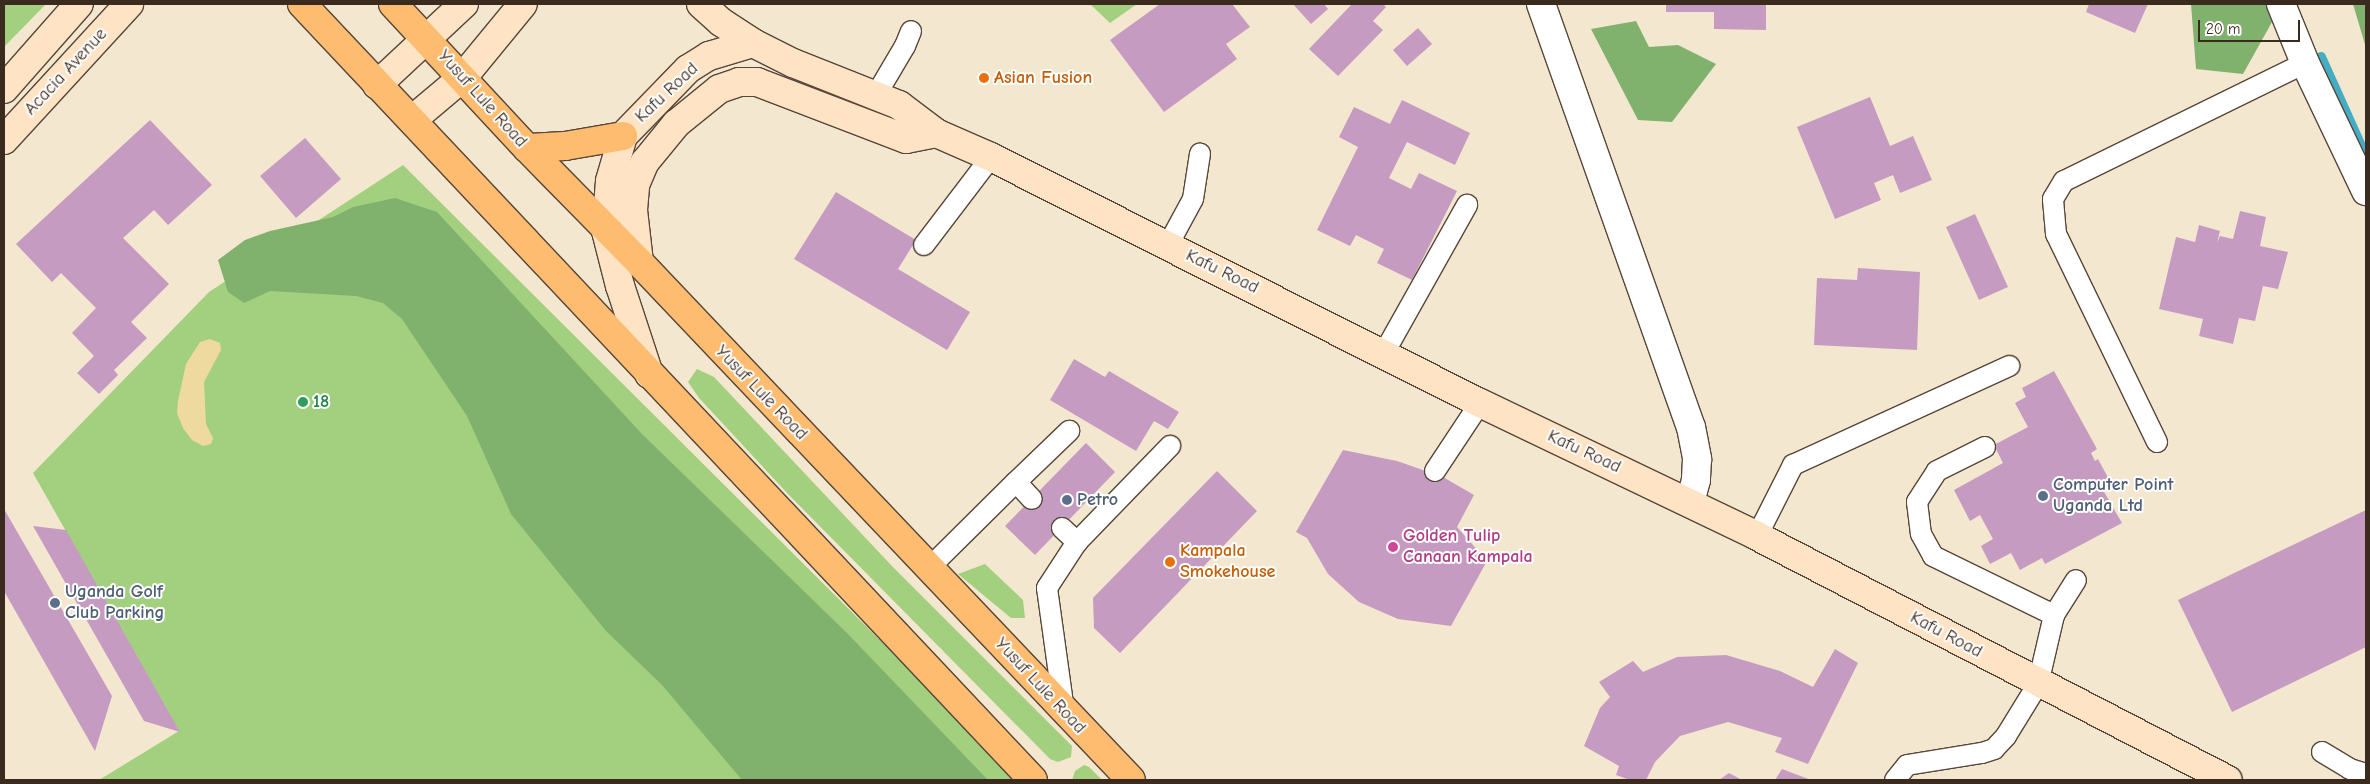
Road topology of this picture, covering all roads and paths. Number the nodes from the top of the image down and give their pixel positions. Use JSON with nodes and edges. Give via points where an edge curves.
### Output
{"nodes":[{"id":1,"x":79,"y":4,"type":"edge"},
{"id":2,"x":129,"y":4,"type":"edge"},
{"id":3,"x":302,"y":4,"type":"edge"},
{"id":4,"x":393,"y":4,"type":"edge"},
{"id":5,"x":464,"y":4,"type":"edge"},
{"id":6,"x":523,"y":4,"type":"edge"},
{"id":7,"x":701,"y":4,"type":"edge"},
{"id":8,"x":1542,"y":4,"type":"edge"},
{"id":9,"x":2281,"y":4,"type":"edge"},
{"id":10,"x":911,"y":31,"type":"dead end"},
{"id":11,"x":427,"y":39,"type":"junction"},
{"id":12,"x":754,"y":43,"type":"junction"},
{"id":13,"x":2305,"y":63,"type":"junction"},
{"id":14,"x":463,"y":77,"type":"junction"},
{"id":15,"x":377,"y":85,"type":"junction"},
{"id":16,"x":4,"y":89,"type":"edge"},
{"id":17,"x":876,"y":94,"type":"junction"},
{"id":18,"x":412,"y":120,"type":"junction"},
{"id":19,"x":936,"y":134,"type":"junction"},
{"id":20,"x":623,"y":136,"type":"junction"},
{"id":21,"x":4,"y":140,"type":"edge"},
{"id":22,"x":526,"y":148,"type":"junction"},
{"id":23,"x":1200,"y":154,"type":"dead end"},
{"id":24,"x":990,"y":157,"type":"junction"},
{"id":25,"x":2366,"y":191,"type":"edge"},
{"id":26,"x":1467,"y":205,"type":"dead end"},
{"id":27,"x":606,"y":231,"type":"junction"},
{"id":28,"x":924,"y":245,"type":"dead end"},
{"id":29,"x":1168,"y":245,"type":"junction"},
{"id":30,"x":639,"y":262,"type":"junction"},
{"id":31,"x":1384,"y":353,"type":"junction"},
{"id":32,"x":2009,"y":366,"type":"dead end"},
{"id":33,"x":649,"y":374,"type":"junction"},
{"id":34,"x":1480,"y":404,"type":"junction"},
{"id":35,"x":1069,"y":431,"type":"dead end"},
{"id":36,"x":2157,"y":442,"type":"dead end"},
{"id":37,"x":1170,"y":446,"type":"dead end"},
{"id":38,"x":1984,"y":447,"type":"dead end"},
{"id":39,"x":1435,"y":471,"type":"dead end"},
{"id":40,"x":1016,"y":482,"type":"junction"},
{"id":41,"x":1032,"y":499,"type":"dead end"},
{"id":42,"x":1690,"y":502,"type":"junction"},
{"id":43,"x":1062,"y":528,"type":"dead end"},
{"id":44,"x":1757,"y":536,"type":"junction"},
{"id":45,"x":1077,"y":542,"type":"junction"},
{"id":46,"x":929,"y":568,"type":"junction"},
{"id":47,"x":2076,"y":580,"type":"dead end"},
{"id":48,"x":2054,"y":615,"type":"junction"},
{"id":49,"x":2038,"y":684,"type":"junction"},
{"id":50,"x":1064,"y":712,"type":"junction"},
{"id":51,"x":2322,"y":752,"type":"dead end"},
{"id":52,"x":2366,"y":774,"type":"edge"},
{"id":53,"x":1033,"y":780,"type":"edge"},
{"id":54,"x":1131,"y":780,"type":"edge"},
{"id":55,"x":1895,"y":780,"type":"edge"},
{"id":56,"x":2228,"y":780,"type":"edge"}],
"edges":[{"from":1,"to":16,"type":"main road","name":"Acacia Avenue"},
{"from":2,"to":21,"type":"main road","name":"Acacia Avenue"},
{"from":3,"to":15,"type":"main road"},
{"from":4,"to":11,"type":"main road","name":"Yusuf Lule Road"},
{"from":5,"to":11,"type":"main road"},
{"from":6,"to":14,"type":"main road"},
{"from":7,"to":12,"type":"main road","via":[[721,22]]},
{"from":8,"to":42,"type":"street","via":[[1691,427],[1697,459]]},
{"from":9,"to":13,"type":"street"},
{"from":10,"to":17,"type":"lane","via":[[906,46]]},
{"from":11,"to":14,"type":"main road","name":"Yusuf Lule Road"},
{"from":11,"to":15,"type":"main road"},
{"from":12,"to":17,"type":"main road","name":"Kafu Road","via":[[793,63]]},
{"from":12,"to":20,"type":"main road","name":"Kafu Road","via":[[709,56],[688,70]]},
{"from":13,"to":25,"type":"street"},
{"from":13,"to":36,"type":"lane","via":[[2064,181],[2053,199],[2056,234]]},
{"from":14,"to":18,"type":"main road"},
{"from":14,"to":22,"type":"main road","name":"Yusuf Lule Road"},
{"from":15,"to":18,"type":"main road"},
{"from":17,"to":19,"type":"main road","name":"Kafu Road","via":[[919,117]]},
{"from":18,"to":33,"type":"main road"},
{"from":19,"to":24,"type":"main road","name":"Kafu Road"},
{"from":19,"to":30,"type":"main road","name":"Kafu Road","via":[[906,140],[757,82],[739,82],[719,89],[676,124],[645,162],[635,185],[633,210]]},
{"from":20,"to":22,"type":"main road","via":[[566,146]]},
{"from":20,"to":27,"type":"main road","name":"Kafu Road","via":[[610,181]]},
{"from":22,"to":27,"type":"main road","name":"Yusuf Lule Road"},
{"from":23,"to":29,"type":"lane","via":[[1193,199]]},
{"from":24,"to":28,"type":"lane"},
{"from":24,"to":29,"type":"main road","name":"Kafu Road"},
{"from":26,"to":31,"type":"lane"},
{"from":27,"to":30,"type":"main road","name":"Yusuf Lule Road"},
{"from":27,"to":33,"type":"main road","name":"Kafu Road"},
{"from":29,"to":31,"type":"main road","name":"Kafu Road"},
{"from":30,"to":46,"type":"main road","name":"Yusuf Lule Road"},
{"from":31,"to":34,"type":"main road","name":"Kafu Road"},
{"from":32,"to":44,"type":"lane","via":[[1793,465]]},
{"from":33,"to":53,"type":"main road"},
{"from":34,"to":39,"type":"lane"},
{"from":34,"to":42,"type":"main road","name":"Kafu Road"},
{"from":35,"to":40,"type":"lane"},
{"from":37,"to":45,"type":"lane"},
{"from":38,"to":48,"type":"lane","via":[[1937,471],[1918,502],[1921,534],[1933,556]]},
{"from":40,"to":41,"type":"lane"},
{"from":40,"to":46,"type":"lane"},
{"from":42,"to":44,"type":"main road","name":"Kafu Road"},
{"from":43,"to":45,"type":"lane"},
{"from":44,"to":49,"type":"main road","name":"Kafu Road"},
{"from":45,"to":50,"type":"lane","via":[[1047,588]]},
{"from":46,"to":50,"type":"main road","name":"Yusuf Lule Road"},
{"from":47,"to":48,"type":"lane"},
{"from":48,"to":49,"type":"lane"},
{"from":49,"to":55,"type":"lane","via":[[2006,736],[1994,749],[1907,765]]},
{"from":49,"to":56,"type":"main road","name":"Kafu Road"},
{"from":50,"to":54,"type":"main road","name":"Yusuf Lule Road"},
{"from":51,"to":52,"type":"lane","via":[[2350,769]]}]}
